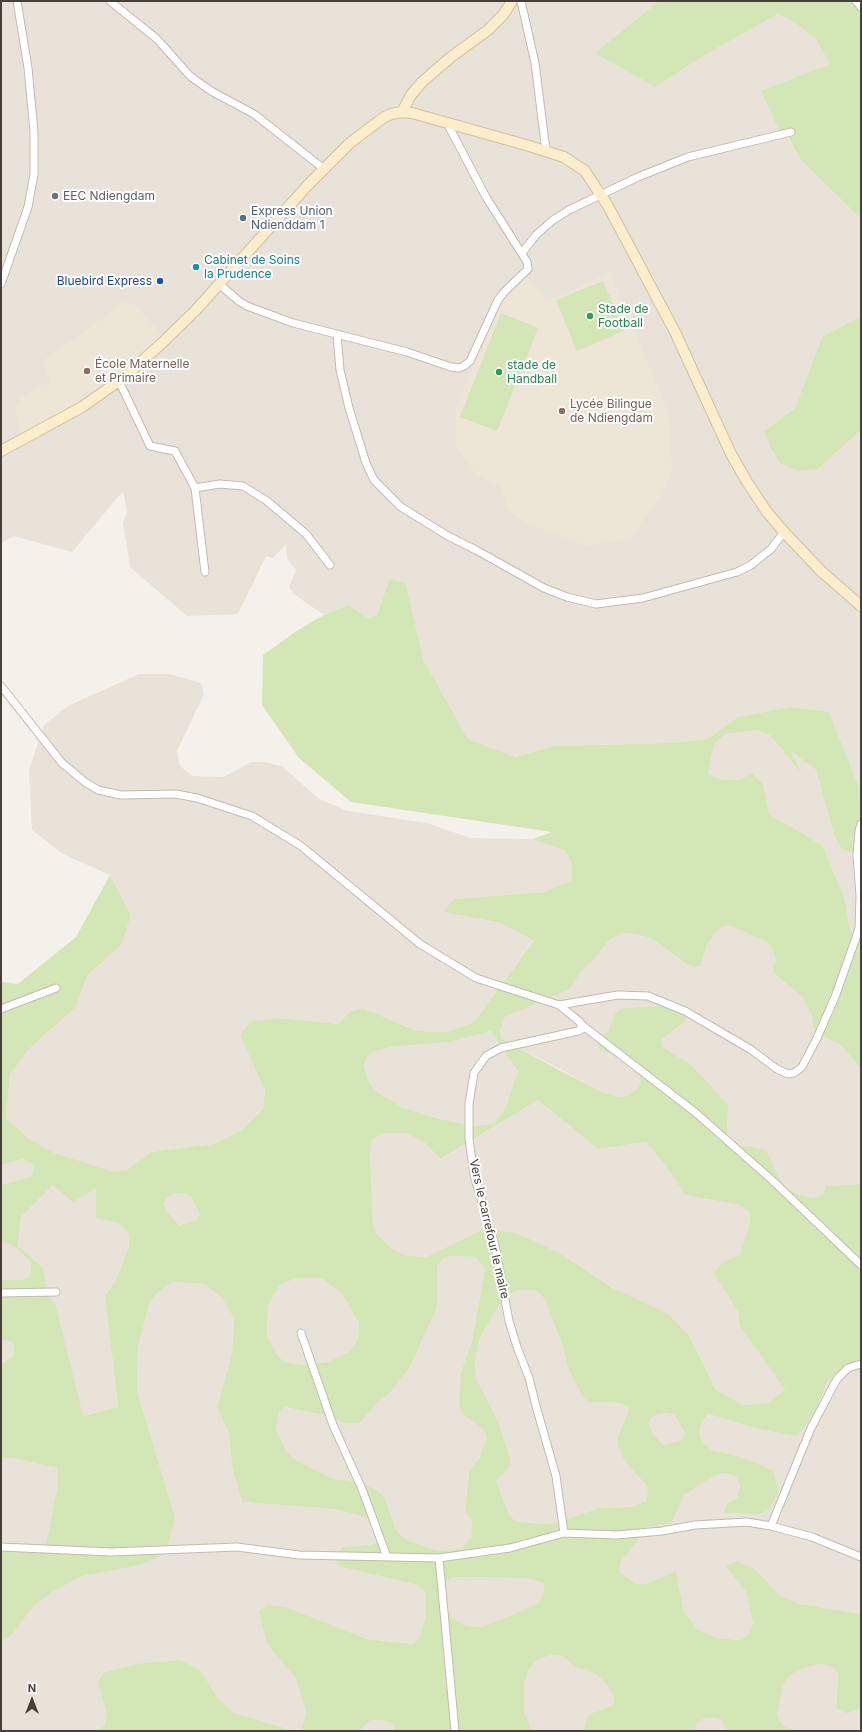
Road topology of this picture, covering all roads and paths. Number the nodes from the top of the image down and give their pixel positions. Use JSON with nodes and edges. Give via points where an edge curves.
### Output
{"nodes":[{"id":1,"x":17,"y":1,"type":"edge"},
{"id":2,"x":110,"y":1,"type":"edge"},
{"id":3,"x":512,"y":1,"type":"edge"},
{"id":4,"x":521,"y":1,"type":"edge"},
{"id":5,"x":856,"y":1,"type":"edge"},
{"id":6,"x":861,"y":7,"type":"edge"},
{"id":7,"x":402,"y":112,"type":"junction"},
{"id":8,"x":447,"y":123,"type":"junction"},
{"id":9,"x":791,"y":132,"type":"dead end"},
{"id":10,"x":546,"y":151,"type":"junction"},
{"id":11,"x":324,"y":169,"type":"junction"},
{"id":12,"x":602,"y":195,"type":"junction"},
{"id":13,"x":522,"y":253,"type":"junction"},
{"id":14,"x":1,"y":284,"type":"edge"},
{"id":15,"x":219,"y":284,"type":"junction"},
{"id":16,"x":337,"y":336,"type":"junction"},
{"id":17,"x":119,"y":381,"type":"junction"},
{"id":18,"x":1,"y":451,"type":"edge"},
{"id":19,"x":195,"y":488,"type":"junction"},
{"id":20,"x":784,"y":532,"type":"junction"},
{"id":21,"x":330,"y":566,"type":"dead end"},
{"id":22,"x":205,"y":572,"type":"dead end"},
{"id":23,"x":861,"y":606,"type":"edge"},
{"id":24,"x":1,"y":686,"type":"edge"},
{"id":25,"x":861,"y":824,"type":"edge"},
{"id":26,"x":56,"y":988,"type":"dead end"},
{"id":27,"x":559,"y":1006,"type":"junction"},
{"id":28,"x":1,"y":1009,"type":"edge"},
{"id":29,"x":582,"y":1025,"type":"junction"},
{"id":30,"x":861,"y":1265,"type":"edge"},
{"id":31,"x":56,"y":1292,"type":"dead end"},
{"id":32,"x":1,"y":1293,"type":"edge"},
{"id":33,"x":301,"y":1332,"type":"dead end"},
{"id":34,"x":861,"y":1364,"type":"edge"},
{"id":35,"x":771,"y":1526,"type":"junction"},
{"id":36,"x":564,"y":1533,"type":"junction"},
{"id":37,"x":1,"y":1547,"type":"edge"},
{"id":38,"x":387,"y":1557,"type":"junction"},
{"id":39,"x":861,"y":1557,"type":"edge"},
{"id":40,"x":439,"y":1558,"type":"junction"},
{"id":41,"x":455,"y":1731,"type":"edge"}],
"edges":[{"from":1,"to":14,"type":"street","via":[[30,89],[34,174],[28,207]]},
{"from":2,"to":11,"type":"street","via":[[157,39],[190,76],[211,91],[254,114]]},
{"from":3,"to":7,"type":"street","via":[[503,16],[488,30],[422,82]]},
{"from":4,"to":10,"type":"street","via":[[535,63]]},
{"from":5,"to":6,"type":"street"},
{"from":7,"to":8,"type":"street"},
{"from":7,"to":11,"type":"street","via":[[391,114],[369,127]]},
{"from":8,"to":10,"type":"street"},
{"from":8,"to":13,"type":"street","via":[[486,197]]},
{"from":9,"to":12,"type":"street","via":[[688,157]]},
{"from":10,"to":12,"type":"street","via":[[564,156],[577,164],[591,177]]},
{"from":11,"to":15,"type":"street"},
{"from":12,"to":13,"type":"street","via":[[553,220],[536,235]]},
{"from":12,"to":20,"type":"street","via":[[675,332],[731,454],[758,498]]},
{"from":13,"to":16,"type":"street","via":[[528,269],[498,300],[470,361],[464,366],[459,368],[407,352]]},
{"from":15,"to":16,"type":"street","via":[[240,302],[256,310],[293,324]]},
{"from":15,"to":17,"type":"street","via":[[161,344]]},
{"from":16,"to":20,"type":"street","via":[[340,370],[349,408],[374,480],[401,506],[448,536],[544,588],[596,604],[643,598],[737,572],[751,565],[771,549]]},
{"from":17,"to":18,"type":"street","via":[[50,426]]},
{"from":17,"to":19,"type":"street","via":[[150,446],[175,451]]},
{"from":19,"to":21,"type":"street","via":[[220,484],[243,486],[267,501],[306,534]]},
{"from":19,"to":22,"type":"street"},
{"from":20,"to":23,"type":"street","via":[[820,571]]},
{"from":24,"to":27,"type":"street","via":[[62,763],[84,782],[98,790],[121,795],[176,794],[197,798],[252,816],[301,846],[420,944],[476,978]]},
{"from":25,"to":27,"type":"street","via":[[857,855],[859,929],[835,997],[817,1038],[802,1067],[794,1073],[788,1074],[777,1069],[750,1049],[685,1011],[648,996],[618,995]]},
{"from":26,"to":28,"type":"street"},
{"from":27,"to":29,"type":"street"},
{"from":29,"to":30,"type":"street","via":[[696,1113],[773,1181]]},
{"from":29,"to":36,"type":"street","name":"Vers le carrefour le maire","via":[[582,1029],[578,1031],[501,1048],[486,1056],[474,1073],[469,1104],[469,1138],[474,1175],[495,1245],[513,1334],[529,1378],[556,1476]]},
{"from":31,"to":32,"type":"street"},
{"from":33,"to":38,"type":"street","via":[[333,1425],[362,1489]]},
{"from":34,"to":35,"type":"street","via":[[848,1368],[837,1379],[811,1428]]},
{"from":35,"to":36,"type":"street","via":[[729,1522],[617,1535]]},
{"from":35,"to":39,"type":"street","via":[[812,1537]]},
{"from":36,"to":40,"type":"street","via":[[510,1548]]},
{"from":37,"to":38,"type":"street","via":[[111,1552],[237,1547],[299,1555]]},
{"from":38,"to":40,"type":"street"},
{"from":40,"to":41,"type":"street"}]}
